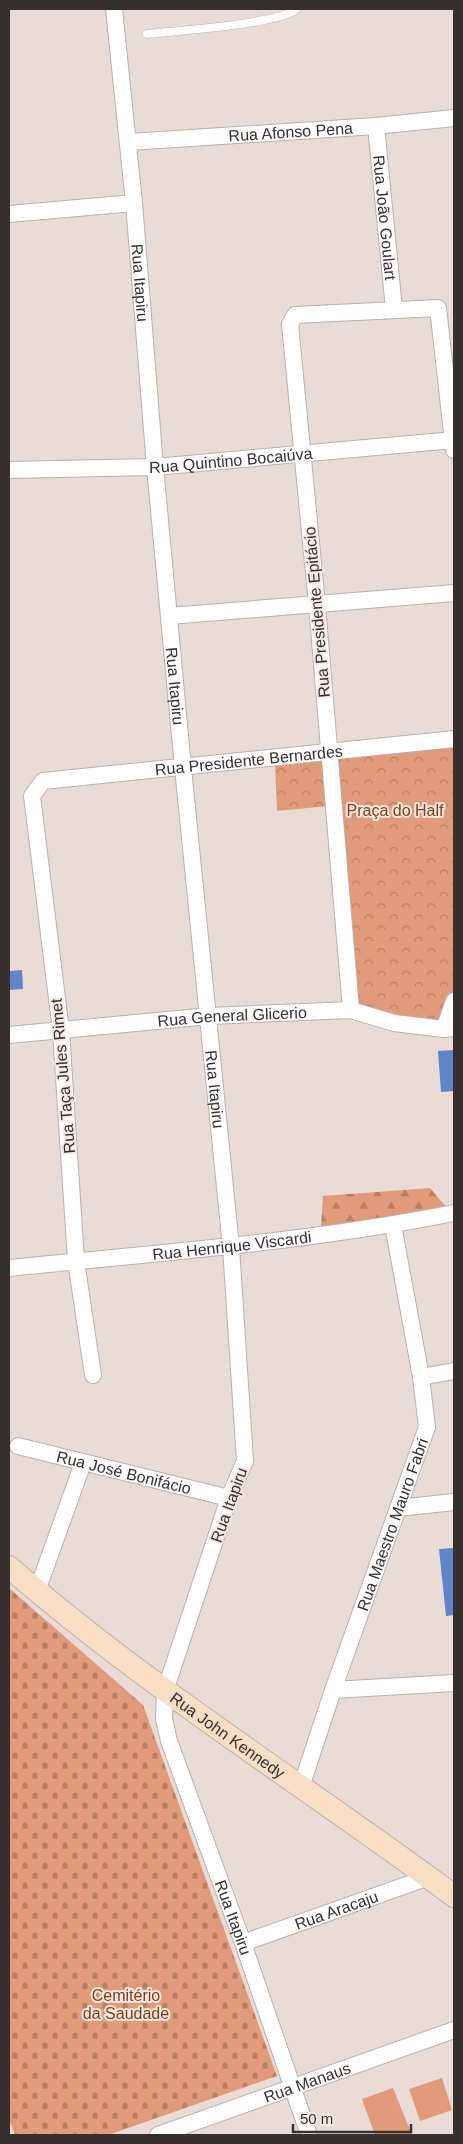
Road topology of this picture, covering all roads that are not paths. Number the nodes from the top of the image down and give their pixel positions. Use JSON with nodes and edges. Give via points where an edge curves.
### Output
{"nodes":[{"id":1,"x":114,"y":9,"type":"edge"},
{"id":2,"x":296,"y":9,"type":"edge"},
{"id":3,"x":147,"y":34,"type":"dead end"},
{"id":4,"x":454,"y":118,"type":"edge"},
{"id":5,"x":376,"y":126,"type":"junction"},
{"id":6,"x":129,"y":142,"type":"junction"},
{"id":7,"x":134,"y":203,"type":"junction"},
{"id":8,"x":9,"y":214,"type":"edge"},
{"id":9,"x":394,"y":309,"type":"junction"},
{"id":10,"x":454,"y":444,"type":"edge"},
{"id":11,"x":304,"y":453,"type":"junction"},
{"id":12,"x":155,"y":468,"type":"junction"},
{"id":13,"x":9,"y":470,"type":"edge"},
{"id":14,"x":454,"y":593,"type":"edge"},
{"id":15,"x":317,"y":605,"type":"junction"},
{"id":16,"x":169,"y":616,"type":"junction"},
{"id":17,"x":454,"y":738,"type":"edge"},
{"id":18,"x":329,"y":753,"type":"junction"},
{"id":19,"x":183,"y":768,"type":"junction"},
{"id":20,"x":43,"y":781,"type":"joint"},
{"id":21,"x":454,"y":1001,"type":"edge"},
{"id":22,"x":351,"y":1010,"type":"junction"},
{"id":23,"x":209,"y":1016,"type":"junction"},
{"id":24,"x":449,"y":1029,"type":"edge"},
{"id":25,"x":61,"y":1031,"type":"junction"},
{"id":26,"x":9,"y":1036,"type":"edge"},
{"id":27,"x":454,"y":1213,"type":"edge"},
{"id":28,"x":393,"y":1225,"type":"junction"},
{"id":29,"x":231,"y":1247,"type":"junction"},
{"id":30,"x":76,"y":1262,"type":"junction"},
{"id":31,"x":9,"y":1268,"type":"edge"},
{"id":32,"x":454,"y":1370,"type":"edge"},
{"id":33,"x":93,"y":1375,"type":"dead end"},
{"id":34,"x":421,"y":1377,"type":"junction"},
{"id":35,"x":18,"y":1446,"type":"dead end"},
{"id":36,"x":83,"y":1463,"type":"junction"},
{"id":37,"x":229,"y":1498,"type":"junction"},
{"id":38,"x":454,"y":1502,"type":"edge"},
{"id":39,"x":398,"y":1508,"type":"junction"},
{"id":40,"x":9,"y":1567,"type":"edge"},
{"id":41,"x":37,"y":1591,"type":"junction"},
{"id":42,"x":452,"y":1686,"type":"edge"},
{"id":43,"x":333,"y":1690,"type":"junction"},
{"id":44,"x":165,"y":1691,"type":"junction"},
{"id":45,"x":301,"y":1787,"type":"junction"},
{"id":46,"x":429,"y":1878,"type":"junction"},
{"id":47,"x":454,"y":1896,"type":"edge"},
{"id":48,"x":242,"y":1943,"type":"junction"},
{"id":49,"x":454,"y":2030,"type":"edge"},
{"id":50,"x":291,"y":2087,"type":"junction"},
{"id":51,"x":158,"y":2135,"type":"edge"},
{"id":52,"x":309,"y":2135,"type":"edge"}],
"edges":[{"from":1,"to":6,"type":"street","name":"Rua Itapiru"},
{"from":2,"to":3,"type":"lane","via":[[270,19]]},
{"from":4,"to":5,"type":"street","name":"Rua Afonso Pena"},
{"from":5,"to":6,"type":"street","name":"Rua Afonso Pena"},
{"from":5,"to":9,"type":"street","name":"Rua João Goulart"},
{"from":6,"to":7,"type":"street","name":"Rua Itapiru"},
{"from":7,"to":8,"type":"street"},
{"from":7,"to":12,"type":"street","name":"Rua Itapiru"},
{"from":9,"to":10,"type":"street","via":[[438,308]]},
{"from":9,"to":11,"type":"street","name":"Rua Presidente Epitácio","via":[[294,315],[290,324]]},
{"from":10,"to":11,"type":"street","name":"Rua Quintino Bocaiúva"},
{"from":11,"to":12,"type":"street","name":"Rua Quintino Bocaiúva"},
{"from":11,"to":15,"type":"street","name":"Rua Presidente Epitácio"},
{"from":12,"to":13,"type":"street","name":"Rua Quintino Bocaiúva"},
{"from":12,"to":16,"type":"street","name":"Rua Itapiru"},
{"from":14,"to":15,"type":"street"},
{"from":15,"to":16,"type":"street"},
{"from":15,"to":18,"type":"street","name":"Rua Presidente Epitácio"},
{"from":16,"to":19,"type":"street","name":"Rua Itapiru"},
{"from":17,"to":18,"type":"street","name":"Rua Presidente Bernardes"},
{"from":18,"to":19,"type":"street","name":"Rua Presidente Bernardes"},
{"from":18,"to":22,"type":"street","name":"Rua Presidente Epitácio"},
{"from":19,"to":20,"type":"street","name":"Rua Presidente Bernardes"},
{"from":19,"to":23,"type":"street","name":"Rua Itapiru"},
{"from":20,"to":25,"type":"street","name":"Rua Taça Jules Rimet","via":[[32,796]]},
{"from":21,"to":24,"type":"street"},
{"from":22,"to":23,"type":"street","name":"Rua General Glicerio"},
{"from":22,"to":24,"type":"street","name":"Rua General Glicerio","via":[[394,1023]]},
{"from":23,"to":25,"type":"street","name":"Rua General Glicerio"},
{"from":23,"to":29,"type":"street","name":"Rua Itapiru"},
{"from":25,"to":26,"type":"street","name":"Rua General Glicerio"},
{"from":25,"to":30,"type":"street","name":"Rua Taça Jules Rimet"},
{"from":27,"to":28,"type":"street","name":"Rua Henrique Viscardi"},
{"from":28,"to":29,"type":"street","name":"Rua Henrique Viscardi"},
{"from":28,"to":34,"type":"street","name":"Rua Maestro Mauro Fabri"},
{"from":29,"to":30,"type":"street","name":"Rua Henrique Viscardi"},
{"from":29,"to":37,"type":"street","name":"Rua Itapiru","via":[[245,1461]]},
{"from":30,"to":31,"type":"street","name":"Rua Henrique Viscardi"},
{"from":30,"to":33,"type":"street","name":"Rua Taça Jules Rimet"},
{"from":32,"to":34,"type":"street"},
{"from":34,"to":39,"type":"street","name":"Rua Maestro Mauro Fabri","via":[[427,1427]]},
{"from":35,"to":36,"type":"street","name":"Rua José Bonifácio"},
{"from":36,"to":37,"type":"street","name":"Rua José Bonifácio"},
{"from":36,"to":41,"type":"street"},
{"from":37,"to":44,"type":"street","name":"Rua Itapiru"},
{"from":38,"to":39,"type":"street"},
{"from":39,"to":43,"type":"street","name":"Rua Maestro Mauro Fabri"},
{"from":40,"to":41,"type":"street","name":"Rua John Kennedy"},
{"from":41,"to":44,"type":"street","name":"Rua John Kennedy"},
{"from":42,"to":43,"type":"street"},
{"from":43,"to":45,"type":"street","name":"Rua Maestro Mauro Fabri"},
{"from":44,"to":45,"type":"street","name":"Rua John Kennedy"},
{"from":44,"to":48,"type":"street","name":"Rua Itapiru","via":[[164,1720],[169,1741]]},
{"from":45,"to":46,"type":"street","name":"Rua John Kennedy"},
{"from":46,"to":47,"type":"street","name":"Rua John Kennedy"},
{"from":46,"to":48,"type":"street","name":"Rua Aracaju"},
{"from":48,"to":50,"type":"street","name":"Rua Itapiru"},
{"from":49,"to":50,"type":"street","name":"Rua Manaus"},
{"from":50,"to":51,"type":"street","name":"Rua Manaus"},
{"from":50,"to":52,"type":"street","name":"Rua Itapiru"}]}
